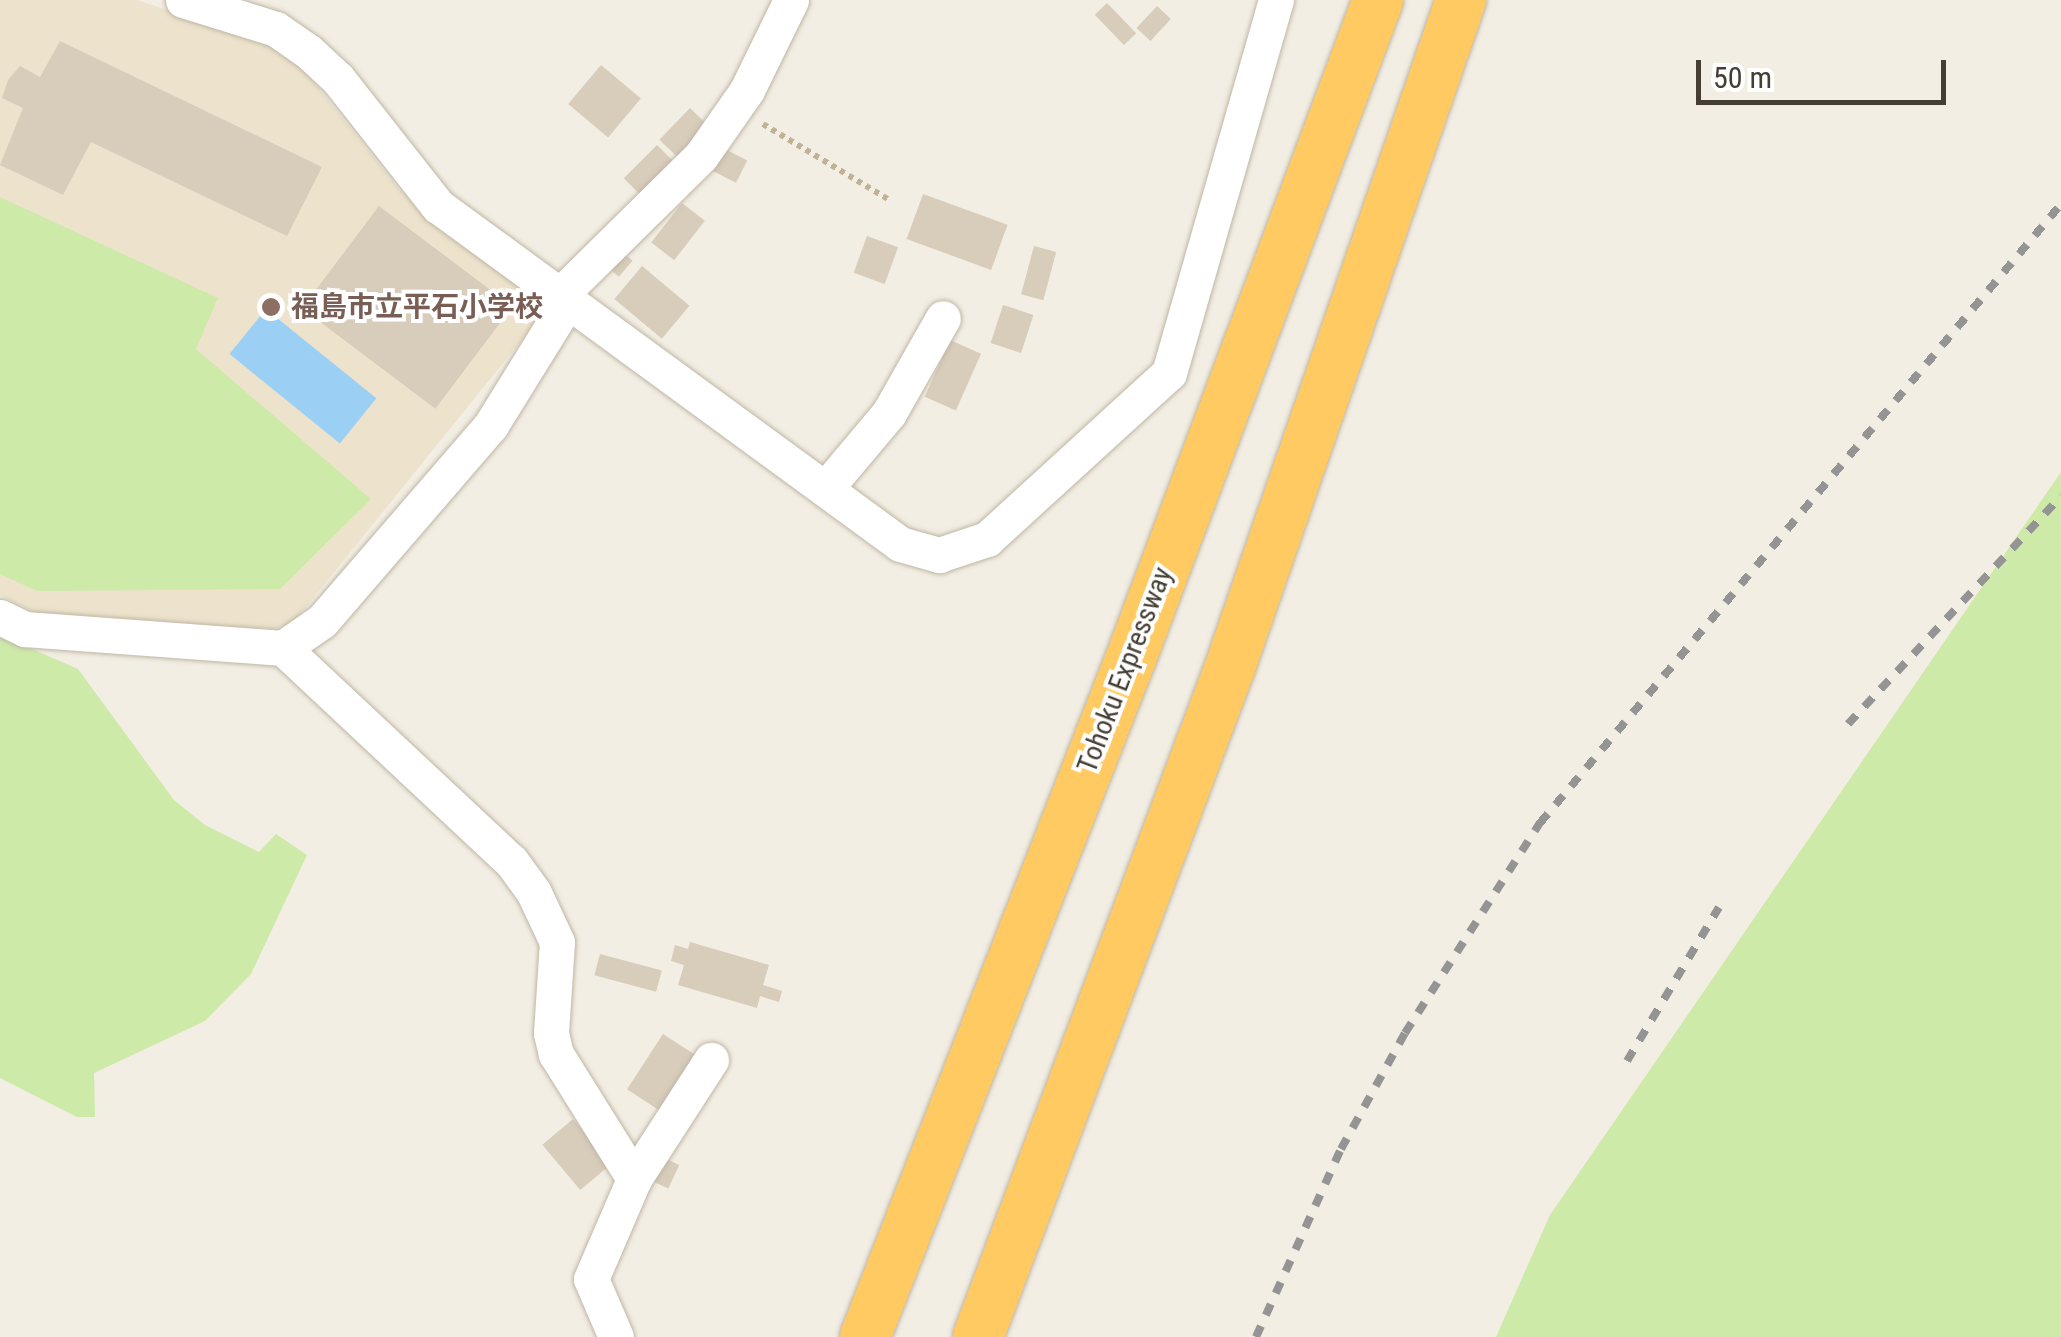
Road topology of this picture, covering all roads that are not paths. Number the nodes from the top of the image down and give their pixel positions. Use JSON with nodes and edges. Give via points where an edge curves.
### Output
{"nodes":[{"id":1,"x":183,"y":0,"type":"edge"},
{"id":2,"x":791,"y":0,"type":"edge"},
{"id":3,"x":1276,"y":0,"type":"edge"},
{"id":4,"x":1378,"y":0,"type":"edge"},
{"id":5,"x":1461,"y":0,"type":"edge"},
{"id":6,"x":564,"y":298,"type":"junction"},
{"id":7,"x":943,"y":318,"type":"dead end"},
{"id":8,"x":826,"y":488,"type":"junction"},
{"id":9,"x":0,"y":617,"type":"edge"},
{"id":10,"x":283,"y":648,"type":"junction"},
{"id":11,"x":711,"y":1060,"type":"dead end"},
{"id":12,"x":634,"y":1180,"type":"junction"},
{"id":13,"x":616,"y":1337,"type":"edge"},
{"id":14,"x":864,"y":1337,"type":"edge"},
{"id":15,"x":978,"y":1337,"type":"edge"}],
"edges":[{"from":1,"to":6,"type":"street","via":[[276,29],[309,52],[438,206]]},
{"from":2,"to":6,"type":"street","via":[[737,106],[700,156]]},
{"from":3,"to":8,"type":"street","via":[[1169,373],[967,551],[940,554],[900,544]]},
{"from":4,"to":14,"type":"highway","name":"Tohoku Expressway","via":[[1138,640]]},
{"from":5,"to":15,"type":"highway","via":[[1229,670]]},
{"from":6,"to":8,"type":"street"},
{"from":6,"to":10,"type":"street","via":[[492,425],[322,621]]},
{"from":7,"to":8,"type":"street","via":[[890,413]]},
{"from":9,"to":10,"type":"street","via":[[25,628]]},
{"from":10,"to":12,"type":"street","via":[[511,861],[534,893],[557,942],[551,1032],[556,1054]]},
{"from":11,"to":12,"type":"street"},
{"from":12,"to":13,"type":"street","via":[[591,1279]]}]}
